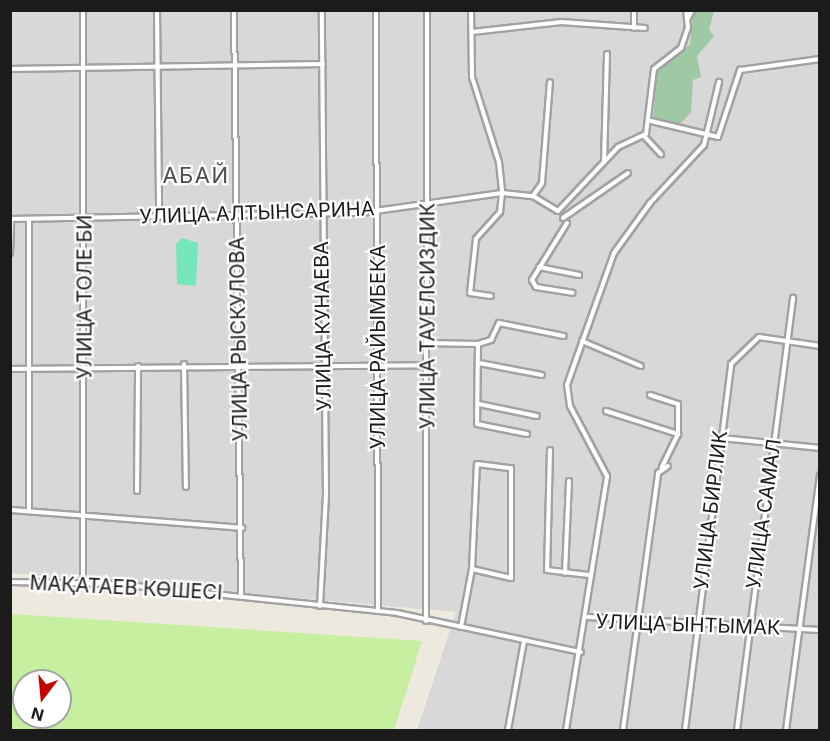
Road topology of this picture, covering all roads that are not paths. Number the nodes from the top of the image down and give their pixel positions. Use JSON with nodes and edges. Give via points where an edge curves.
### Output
{"nodes":[{"id":1,"x":83,"y":10,"type":"edge"},
{"id":2,"x":157,"y":10,"type":"edge"},
{"id":3,"x":234,"y":10,"type":"edge"},
{"id":4,"x":322,"y":10,"type":"edge"},
{"id":5,"x":376,"y":10,"type":"edge"},
{"id":6,"x":427,"y":10,"type":"edge"},
{"id":7,"x":471,"y":10,"type":"edge"},
{"id":8,"x":634,"y":10,"type":"edge"},
{"id":9,"x":686,"y":10,"type":"edge"},
{"id":10,"x":692,"y":10,"type":"edge"},
{"id":11,"x":687,"y":19,"type":"junction"},
{"id":12,"x":634,"y":28,"type":"junction"},
{"id":13,"x":645,"y":28,"type":"dead end"},
{"id":14,"x":472,"y":32,"type":"junction"},
{"id":15,"x":607,"y":54,"type":"dead end"},
{"id":16,"x":819,"y":59,"type":"edge"},
{"id":17,"x":323,"y":64,"type":"junction"},
{"id":18,"x":158,"y":65,"type":"junction"},
{"id":19,"x":234,"y":65,"type":"junction"},
{"id":20,"x":84,"y":68,"type":"junction"},
{"id":21,"x":10,"y":69,"type":"edge"},
{"id":22,"x":550,"y":82,"type":"dead end"},
{"id":23,"x":719,"y":82,"type":"dead end"},
{"id":24,"x":651,"y":121,"type":"junction"},
{"id":25,"x":707,"y":134,"type":"junction"},
{"id":26,"x":644,"y":136,"type":"junction"},
{"id":27,"x":661,"y":154,"type":"dead end"},
{"id":28,"x":605,"y":163,"type":"junction"},
{"id":29,"x":628,"y":173,"type":"dead end"},
{"id":30,"x":502,"y":193,"type":"junction"},
{"id":31,"x":533,"y":196,"type":"junction"},
{"id":32,"x":428,"y":203,"type":"junction"},
{"id":33,"x":377,"y":211,"type":"junction"},
{"id":34,"x":236,"y":213,"type":"junction"},
{"id":35,"x":322,"y":214,"type":"junction"},
{"id":36,"x":159,"y":216,"type":"junction"},
{"id":37,"x":85,"y":218,"type":"junction"},
{"id":38,"x":563,"y":218,"type":"dead end"},
{"id":39,"x":11,"y":219,"type":"edge"},
{"id":40,"x":29,"y":219,"type":"junction"},
{"id":41,"x":567,"y":223,"type":"dead end"},
{"id":42,"x":10,"y":253,"type":"edge"},
{"id":43,"x":539,"y":267,"type":"junction"},
{"id":44,"x":579,"y":275,"type":"dead end"},
{"id":45,"x":573,"y":293,"type":"dead end"},
{"id":46,"x":491,"y":297,"type":"dead end"},
{"id":47,"x":794,"y":298,"type":"dead end"},
{"id":48,"x":564,"y":336,"type":"dead end"},
{"id":49,"x":582,"y":341,"type":"junction"},
{"id":50,"x":789,"y":341,"type":"junction"},
{"id":51,"x":427,"y":343,"type":"junction"},
{"id":52,"x":478,"y":344,"type":"junction"},
{"id":53,"x":819,"y":346,"type":"edge"},
{"id":54,"x":239,"y":363,"type":"junction"},
{"id":55,"x":479,"y":363,"type":"junction"},
{"id":56,"x":184,"y":364,"type":"junction"},
{"id":57,"x":138,"y":365,"type":"junction"},
{"id":58,"x":428,"y":365,"type":"junction"},
{"id":59,"x":323,"y":366,"type":"junction"},
{"id":60,"x":378,"y":366,"type":"junction"},
{"id":61,"x":641,"y":366,"type":"dead end"},
{"id":62,"x":85,"y":367,"type":"junction"},
{"id":63,"x":30,"y":368,"type":"junction"},
{"id":64,"x":10,"y":369,"type":"edge"},
{"id":65,"x":542,"y":375,"type":"dead end"},
{"id":66,"x":651,"y":395,"type":"dead end"},
{"id":67,"x":478,"y":404,"type":"junction"},
{"id":68,"x":606,"y":411,"type":"dead end"},
{"id":69,"x":537,"y":416,"type":"dead end"},
{"id":70,"x":527,"y":434,"type":"dead end"},
{"id":71,"x":678,"y":434,"type":"junction"},
{"id":72,"x":721,"y":438,"type":"junction"},
{"id":73,"x":774,"y":442,"type":"junction"},
{"id":74,"x":819,"y":448,"type":"edge"},
{"id":75,"x":550,"y":450,"type":"dead end"},
{"id":76,"x":668,"y":466,"type":"dead end"},
{"id":77,"x":662,"y":468,"type":"junction"},
{"id":78,"x":819,"y":475,"type":"edge"},
{"id":79,"x":569,"y":481,"type":"dead end"},
{"id":80,"x":186,"y":487,"type":"dead end"},
{"id":81,"x":137,"y":491,"type":"dead end"},
{"id":82,"x":10,"y":510,"type":"edge"},
{"id":83,"x":29,"y":511,"type":"junction"},
{"id":84,"x":85,"y":513,"type":"junction"},
{"id":85,"x":242,"y":528,"type":"junction"},
{"id":86,"x":472,"y":569,"type":"junction"},
{"id":87,"x":565,"y":573,"type":"junction"},
{"id":88,"x":589,"y":576,"type":"junction"},
{"id":89,"x":10,"y":582,"type":"edge"},
{"id":90,"x":83,"y":584,"type":"junction"},
{"id":91,"x":241,"y":596,"type":"junction"},
{"id":92,"x":320,"y":606,"type":"junction"},
{"id":93,"x":378,"y":611,"type":"junction"},
{"id":94,"x":588,"y":617,"type":"junction"},
{"id":95,"x":426,"y":621,"type":"junction"},
{"id":96,"x":638,"y":621,"type":"junction"},
{"id":97,"x":698,"y":623,"type":"junction"},
{"id":98,"x":749,"y":626,"type":"junction"},
{"id":99,"x":461,"y":627,"type":"junction"},
{"id":100,"x":799,"y":629,"type":"junction"},
{"id":101,"x":819,"y":630,"type":"edge"},
{"id":102,"x":524,"y":641,"type":"junction"},
{"id":103,"x":580,"y":652,"type":"junction"},
{"id":104,"x":508,"y":730,"type":"edge"},
{"id":105,"x":566,"y":730,"type":"edge"},
{"id":106,"x":623,"y":730,"type":"edge"},
{"id":107,"x":685,"y":730,"type":"edge"},
{"id":108,"x":737,"y":730,"type":"edge"},
{"id":109,"x":786,"y":730,"type":"edge"}],
"edges":[{"from":1,"to":20,"type":"street","name":"УЛИЦА ТОЛЕ БИ"},
{"from":2,"to":18,"type":"street"},
{"from":3,"to":19,"type":"street","name":"УЛИЦА РЫСКУЛОВА"},
{"from":4,"to":17,"type":"street","name":"УЛИЦА КУНАЕВА"},
{"from":5,"to":33,"type":"street","name":"УЛИЦА РАЙЫМБЕКА"},
{"from":6,"to":32,"type":"street","name":"УЛИЦА ТАУЕЛСИЗДИК"},
{"from":7,"to":14,"type":"street"},
{"from":8,"to":12,"type":"street"},
{"from":9,"to":11,"type":"street"},
{"from":10,"to":11,"type":"street"},
{"from":11,"to":24,"type":"street","via":[[681,48],[654,69]]},
{"from":12,"to":13,"type":"street"},
{"from":12,"to":14,"type":"street","via":[[561,22]]},
{"from":14,"to":30,"type":"street","via":[[472,77],[499,162]]},
{"from":15,"to":28,"type":"street"},
{"from":16,"to":25,"type":"street","via":[[740,70],[722,136]]},
{"from":17,"to":19,"type":"street"},
{"from":17,"to":35,"type":"street","name":"УЛИЦА КУНАЕВА"},
{"from":18,"to":19,"type":"street"},
{"from":18,"to":20,"type":"street"},
{"from":18,"to":36,"type":"street"},
{"from":19,"to":34,"type":"street","name":"УЛИЦА РЫСКУЛОВА"},
{"from":20,"to":21,"type":"street"},
{"from":20,"to":37,"type":"street","name":"УЛИЦА ТОЛЕ БИ"},
{"from":22,"to":31,"type":"street","via":[[542,183]]},
{"from":23,"to":25,"type":"street"},
{"from":24,"to":25,"type":"street"},
{"from":24,"to":26,"type":"street"},
{"from":25,"to":49,"type":"street","via":[[700,151],[650,203],[614,253]]},
{"from":26,"to":27,"type":"street"},
{"from":26,"to":28,"type":"street","via":[[618,147]]},
{"from":28,"to":31,"type":"street","name":"УЛИЦА АЛТЫНСАРИНА","via":[[564,209]]},
{"from":29,"to":38,"type":"street"},
{"from":30,"to":31,"type":"street","name":"УЛИЦА АЛТЫНСАРИНА"},
{"from":30,"to":32,"type":"street","name":"УЛИЦА АЛТЫНСАРИНА"},
{"from":30,"to":46,"type":"street","via":[[500,212],[476,239],[474,250],[470,295]]},
{"from":32,"to":33,"type":"street","name":"УЛИЦА АЛТЫНСАРИНА"},
{"from":32,"to":51,"type":"street","name":"УЛИЦА ТАУЕЛСИЗДИК"},
{"from":33,"to":35,"type":"street","name":"УЛИЦА АЛТЫНСАРИНА"},
{"from":33,"to":60,"type":"street","name":"УЛИЦА РАЙЫМБЕКА"},
{"from":34,"to":35,"type":"street","name":"УЛИЦА АЛТЫНСАРИНА"},
{"from":34,"to":36,"type":"street","name":"УЛИЦА АЛТЫНСАРИНА"},
{"from":34,"to":54,"type":"street","name":"УЛИЦА РЫСКУЛОВА"},
{"from":35,"to":59,"type":"street","name":"УЛИЦА КУНАЕВА"},
{"from":36,"to":37,"type":"street","name":"УЛИЦА АЛТЫНСАРИНА"},
{"from":37,"to":40,"type":"street","name":"УЛИЦА АЛТЫНСАРИНА"},
{"from":37,"to":62,"type":"street","name":"УЛИЦА ТОЛЕ БИ"},
{"from":39,"to":40,"type":"street","name":"УЛИЦА АЛТЫНСАРИНА"},
{"from":39,"to":42,"type":"street"},
{"from":40,"to":63,"type":"street"},
{"from":41,"to":43,"type":"street"},
{"from":43,"to":44,"type":"street"},
{"from":43,"to":45,"type":"street","via":[[532,280],[536,287]]},
{"from":47,"to":50,"type":"street","name":"УЛИЦА САМАЛ"},
{"from":48,"to":52,"type":"street","via":[[499,323],[491,340]]},
{"from":49,"to":61,"type":"street"},
{"from":49,"to":88,"type":"street","via":[[566,396],[607,476]]},
{"from":50,"to":53,"type":"street"},
{"from":50,"to":72,"type":"street","name":"УЛИЦА БИРЛИК","via":[[759,338],[731,364]]},
{"from":50,"to":73,"type":"street","name":"УЛИЦА САМАЛ"},
{"from":51,"to":52,"type":"street"},
{"from":51,"to":58,"type":"street","name":"УЛИЦА ТАУЕЛСИЗДИК"},
{"from":52,"to":55,"type":"street"},
{"from":54,"to":56,"type":"street"},
{"from":54,"to":59,"type":"street"},
{"from":54,"to":85,"type":"street","name":"УЛИЦА РЫСКУЛОВА"},
{"from":55,"to":65,"type":"street"},
{"from":55,"to":67,"type":"street"},
{"from":56,"to":57,"type":"street"},
{"from":56,"to":80,"type":"street"},
{"from":57,"to":62,"type":"street"},
{"from":57,"to":81,"type":"street"},
{"from":58,"to":60,"type":"street"},
{"from":58,"to":95,"type":"street","name":"УЛИЦА ТАУЕЛСИЗДИК"},
{"from":59,"to":60,"type":"street"},
{"from":59,"to":92,"type":"street","name":"УЛИЦА КУНАЕВА","via":[[326,505]]},
{"from":60,"to":93,"type":"street","name":"УЛИЦА РАЙЫМБЕКА"},
{"from":62,"to":63,"type":"street"},
{"from":62,"to":84,"type":"street","name":"УЛИЦА ТОЛЕ БИ"},
{"from":63,"to":64,"type":"street"},
{"from":63,"to":83,"type":"street"},
{"from":66,"to":71,"type":"street","via":[[678,404]]},
{"from":67,"to":69,"type":"street"},
{"from":67,"to":70,"type":"street","via":[[477,424]]},
{"from":68,"to":71,"type":"street"},
{"from":71,"to":77,"type":"street"},
{"from":72,"to":73,"type":"street"},
{"from":72,"to":97,"type":"street","name":"УЛИЦА БИРЛИК"},
{"from":73,"to":74,"type":"street"},
{"from":73,"to":98,"type":"street","name":"УЛИЦА САМАЛ"},
{"from":75,"to":87,"type":"street","via":[[547,570]]},
{"from":76,"to":77,"type":"street"},
{"from":77,"to":96,"type":"street"},
{"from":78,"to":100,"type":"street"},
{"from":79,"to":87,"type":"street"},
{"from":82,"to":83,"type":"street"},
{"from":83,"to":84,"type":"street"},
{"from":84,"to":85,"type":"street"},
{"from":84,"to":90,"type":"street","name":"УЛИЦА ТОЛЕ БИ"},
{"from":85,"to":91,"type":"street","name":"УЛИЦА РЫСКУЛОВА"},
{"from":86,"to":86,"type":"street","via":[[477,464],[512,468],[512,578]]},
{"from":86,"to":99,"type":"street"},
{"from":87,"to":88,"type":"street"},
{"from":88,"to":94,"type":"street"},
{"from":89,"to":90,"type":"street","name":"МАҚАТАЕВ КӨШЕСІ"},
{"from":90,"to":91,"type":"street","name":"МАҚАТАЕВ КӨШЕСІ"},
{"from":91,"to":92,"type":"street","name":"МАҚАТАЕВ КӨШЕСІ"},
{"from":92,"to":93,"type":"street","name":"МАҚАТАЕВ КӨШЕСІ"},
{"from":93,"to":95,"type":"street","name":"МАҚАТАЕВ КӨШЕСІ"},
{"from":94,"to":96,"type":"street","name":"УЛИЦА ЫНТЫМАК"},
{"from":94,"to":103,"type":"street","name":"УЛИЦА ЫНТЫМАК"},
{"from":95,"to":99,"type":"street","name":"МАҚАТАЕВ КӨШЕСІ"},
{"from":96,"to":97,"type":"street","name":"УЛИЦА ЫНТЫМАК"},
{"from":96,"to":106,"type":"street"},
{"from":97,"to":98,"type":"street","name":"УЛИЦА ЫНТЫМАК"},
{"from":97,"to":107,"type":"street","name":"УЛИЦА БИРЛИК"},
{"from":98,"to":100,"type":"street","name":"УЛИЦА ЫНТЫМАК"},
{"from":98,"to":108,"type":"street","name":"УЛИЦА САМАЛ"},
{"from":99,"to":102,"type":"street","name":"МАҚАТАЕВ КӨШЕСІ"},
{"from":100,"to":101,"type":"street","name":"УЛИЦА ЫНТЫМАК"},
{"from":100,"to":109,"type":"street"},
{"from":102,"to":103,"type":"street","name":"МАҚАТАЕВ КӨШЕСІ"},
{"from":102,"to":104,"type":"street"},
{"from":103,"to":105,"type":"street","name":"УЛИЦА ЫНТЫМАК"}]}
